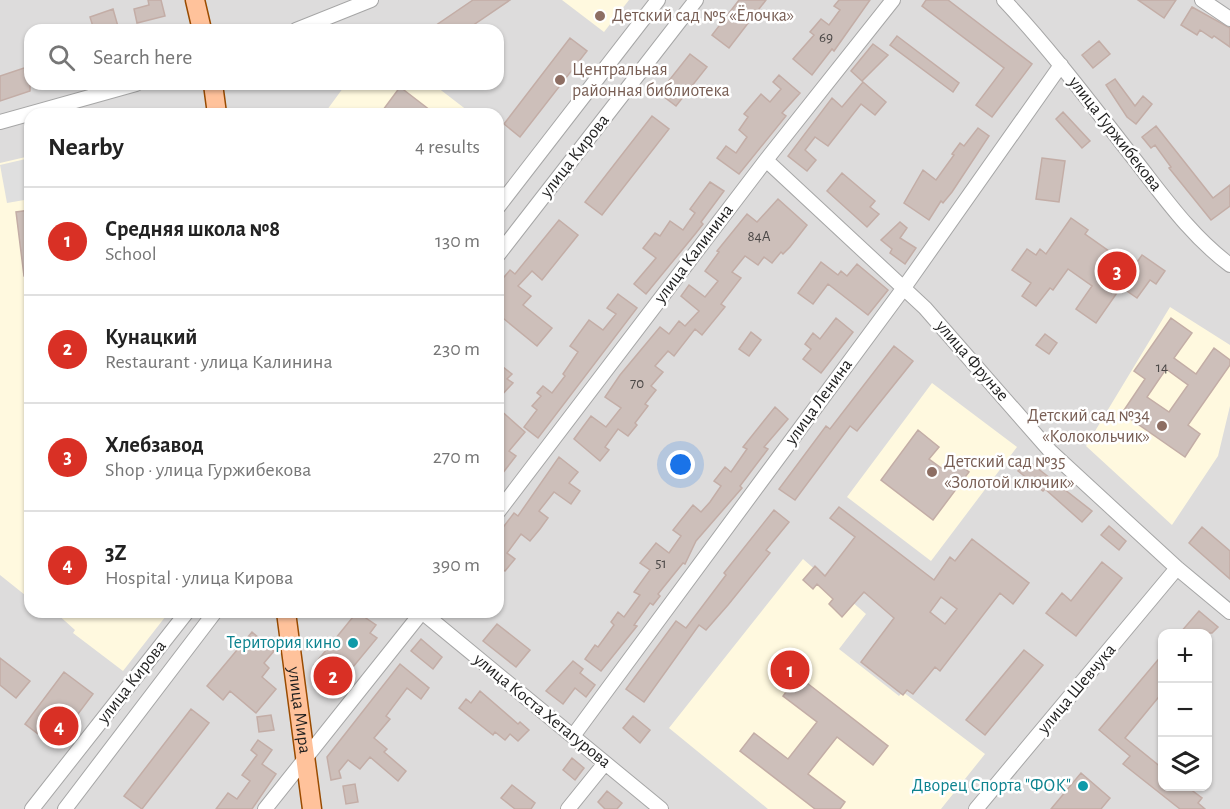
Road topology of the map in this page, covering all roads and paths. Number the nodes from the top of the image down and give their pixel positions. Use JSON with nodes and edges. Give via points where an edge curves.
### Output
{"nodes":[{"id":1,"x":195,"y":0,"type":"edge"},
{"id":2,"x":371,"y":0,"type":"edge"},
{"id":3,"x":658,"y":0,"type":"edge"},
{"id":4,"x":696,"y":0,"type":"edge"},
{"id":5,"x":893,"y":0,"type":"edge"},
{"id":6,"x":1004,"y":0,"type":"edge"},
{"id":7,"x":1202,"y":0,"type":"edge"},
{"id":8,"x":1230,"y":19,"type":"edge"},
{"id":9,"x":201,"y":24,"type":"edge"},
{"id":10,"x":311,"y":24,"type":"edge"},
{"id":11,"x":1060,"y":65,"type":"junction"},
{"id":12,"x":114,"y":90,"type":"edge"},
{"id":13,"x":214,"y":90,"type":"edge"},
{"id":14,"x":50,"y":108,"type":"edge"},
{"id":15,"x":217,"y":108,"type":"edge"},
{"id":16,"x":24,"y":115,"type":"edge"},
{"id":17,"x":0,"y":122,"type":"edge"},
{"id":18,"x":766,"y":160,"type":"junction"},
{"id":19,"x":504,"y":199,"type":"edge"},
{"id":20,"x":504,"y":247,"type":"edge"},
{"id":21,"x":1230,"y":265,"type":"edge"},
{"id":22,"x":903,"y":289,"type":"junction"},
{"id":23,"x":504,"y":504,"type":"edge"},
{"id":24,"x":1177,"y":568,"type":"junction"},
{"id":25,"x":1230,"y":612,"type":"edge"},
{"id":26,"x":182,"y":618,"type":"edge"},
{"id":27,"x":210,"y":618,"type":"edge"},
{"id":28,"x":287,"y":618,"type":"edge"},
{"id":29,"x":417,"y":618,"type":"edge"},
{"id":30,"x":429,"y":618,"type":"edge"},
{"id":31,"x":573,"y":736,"type":"junction"},
{"id":32,"x":306,"y":758,"type":"junction"},
{"id":33,"x":605,"y":763,"type":"junction"},
{"id":34,"x":32,"y":809,"type":"edge"},
{"id":35,"x":65,"y":809,"type":"edge"},
{"id":36,"x":266,"y":809,"type":"edge"},
{"id":37,"x":312,"y":809,"type":"edge"},
{"id":38,"x":568,"y":809,"type":"edge"},
{"id":39,"x":661,"y":809,"type":"edge"},
{"id":40,"x":976,"y":809,"type":"edge"}],
"edges":[{"from":1,"to":9,"type":"main road"},
{"from":2,"to":10,"type":"street"},
{"from":3,"to":19,"type":"street","name":"улица Кирова"},
{"from":4,"to":20,"type":"street","name":"улица Кирова"},
{"from":5,"to":18,"type":"street","name":"улица Калинина"},
{"from":6,"to":11,"type":"street","name":"улица Гуржибекова"},
{"from":7,"to":8,"type":"street"},
{"from":11,"to":21,"type":"street","name":"улица Гуржибекова","via":[[1183,222]]},
{"from":11,"to":22,"type":"street","name":"улица Ленина"},
{"from":12,"to":14,"type":"street"},
{"from":13,"to":15,"type":"main road"},
{"from":16,"to":17,"type":"street"},
{"from":18,"to":22,"type":"street","name":"улица Фрунзе"},
{"from":18,"to":23,"type":"street","name":"улица Калинина"},
{"from":22,"to":24,"type":"street","name":"улица Фрунзе","via":[[925,308],[1051,452]]},
{"from":22,"to":31,"type":"street","name":"улица Ленина"},
{"from":24,"to":25,"type":"street","name":"улица Фрунзе"},
{"from":24,"to":40,"type":"street","name":"улица Шевчука"},
{"from":26,"to":34,"type":"street","name":"улица Кирова"},
{"from":27,"to":35,"type":"street","name":"улица Кирова"},
{"from":28,"to":32,"type":"main road","name":"улица Мира"},
{"from":29,"to":32,"type":"street"},
{"from":30,"to":31,"type":"street","name":"улица Коста Хетагурова"},
{"from":31,"to":33,"type":"street","name":"улица Коста Хетагурова"},
{"from":32,"to":36,"type":"street"},
{"from":32,"to":37,"type":"main road","name":"улица Мира"},
{"from":33,"to":38,"type":"street"},
{"from":33,"to":39,"type":"street","name":"улица Коста Хетагурова"}]}
